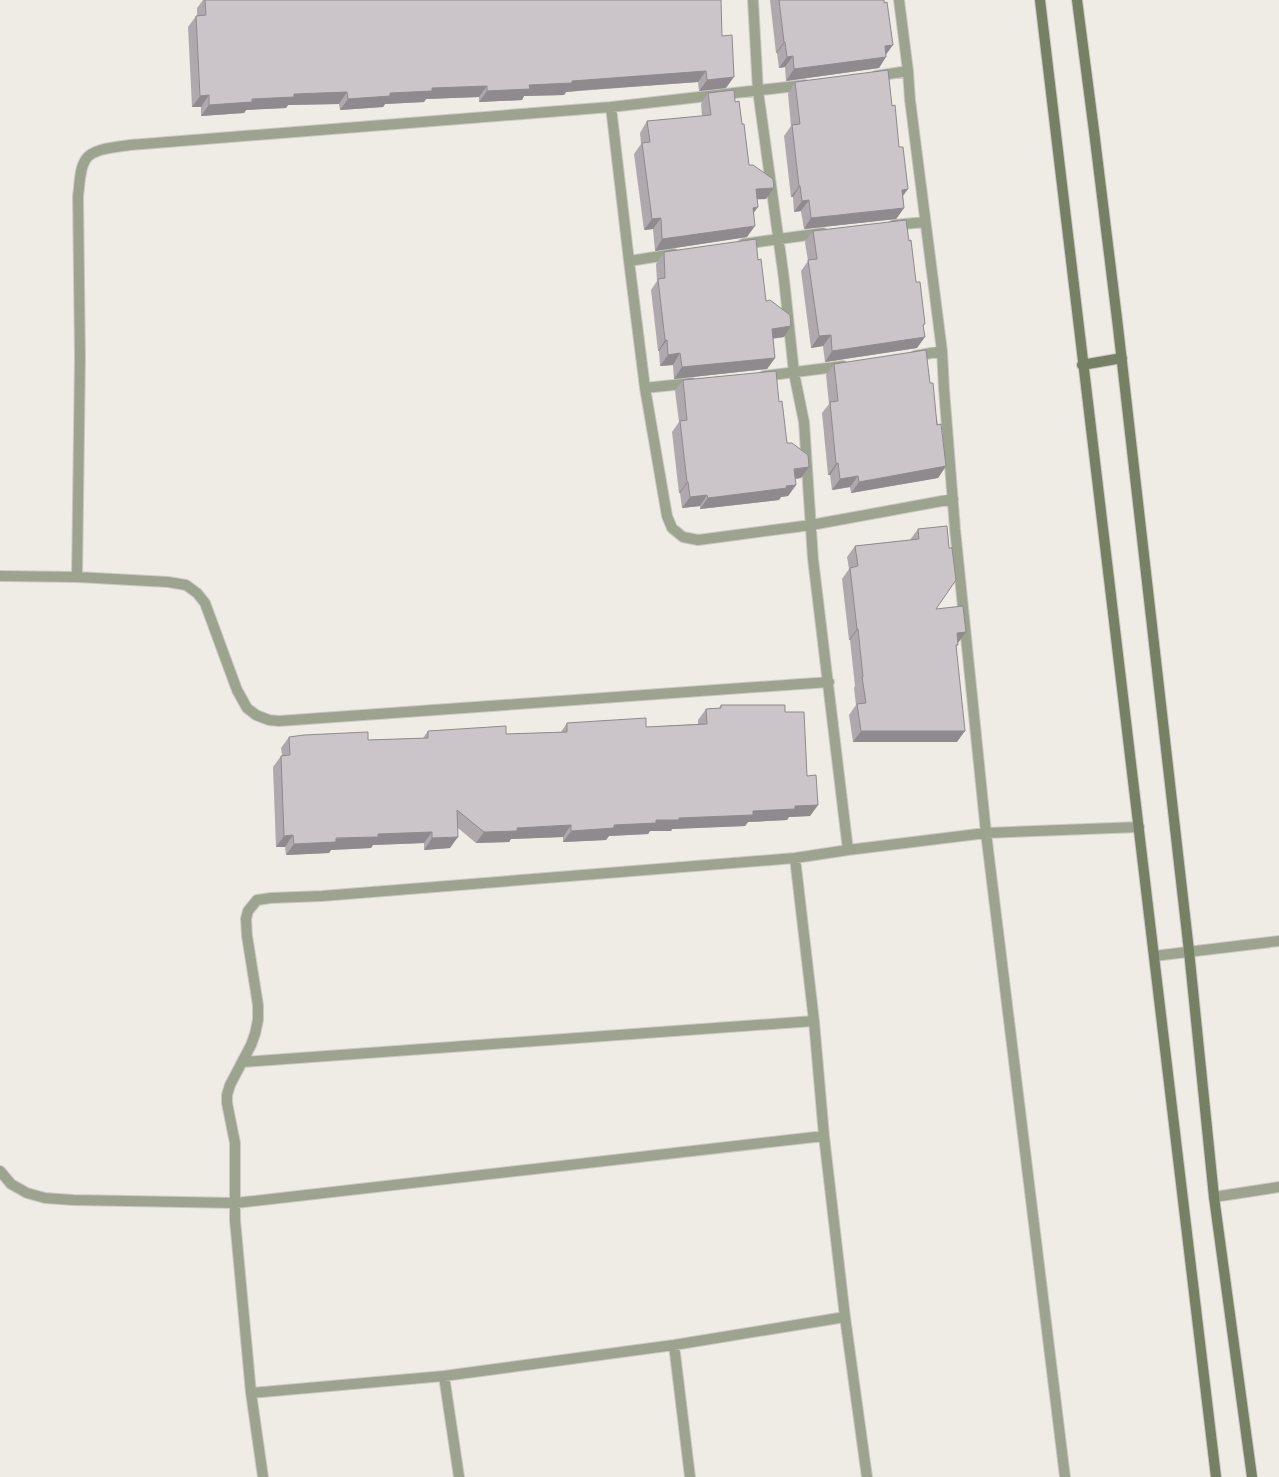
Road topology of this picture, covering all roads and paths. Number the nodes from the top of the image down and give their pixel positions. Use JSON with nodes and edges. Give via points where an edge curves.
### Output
{"nodes":[{"id":1,"x":753,"y":0,"type":"edge"},
{"id":2,"x":899,"y":0,"type":"edge"},
{"id":3,"x":1040,"y":0,"type":"edge"},
{"id":4,"x":1077,"y":0,"type":"edge"},
{"id":5,"x":908,"y":71,"type":"junction"},
{"id":6,"x":868,"y":77,"type":"edge"},
{"id":7,"x":813,"y":84,"type":"edge"},
{"id":8,"x":758,"y":91,"type":"junction"},
{"id":9,"x":611,"y":107,"type":"junction"},
{"id":10,"x":925,"y":222,"type":"junction"},
{"id":11,"x":886,"y":226,"type":"edge"},
{"id":12,"x":832,"y":232,"type":"edge"},
{"id":13,"x":778,"y":239,"type":"junction"},
{"id":14,"x":731,"y":246,"type":"edge"},
{"id":15,"x":684,"y":253,"type":"edge"},
{"id":16,"x":628,"y":261,"type":"junction"},
{"id":17,"x":942,"y":352,"type":"junction"},
{"id":18,"x":903,"y":357,"type":"edge"},
{"id":19,"x":1122,"y":358,"type":"junction"},
{"id":20,"x":856,"y":364,"type":"edge"},
{"id":21,"x":1082,"y":365,"type":"junction"},
{"id":22,"x":794,"y":373,"type":"junction"},
{"id":23,"x":755,"y":377,"type":"edge"},
{"id":24,"x":700,"y":382,"type":"edge"},
{"id":25,"x":645,"y":388,"type":"junction"},
{"id":26,"x":953,"y":499,"type":"junction"},
{"id":27,"x":812,"y":525,"type":"junction"},
{"id":28,"x":0,"y":576,"type":"edge"},
{"id":29,"x":77,"y":577,"type":"junction"},
{"id":30,"x":829,"y":682,"type":"junction"},
{"id":31,"x":1139,"y":827,"type":"junction"},
{"id":32,"x":986,"y":833,"type":"junction"},
{"id":33,"x":848,"y":850,"type":"junction"},
{"id":34,"x":796,"y":858,"type":"junction"},
{"id":35,"x":1279,"y":941,"type":"edge"},
{"id":36,"x":1188,"y":951,"type":"junction"},
{"id":37,"x":1154,"y":956,"type":"junction"},
{"id":38,"x":814,"y":1021,"type":"junction"},
{"id":39,"x":242,"y":1062,"type":"junction"},
{"id":40,"x":824,"y":1136,"type":"junction"},
{"id":41,"x":0,"y":1171,"type":"edge"},
{"id":42,"x":1279,"y":1187,"type":"edge"},
{"id":43,"x":1214,"y":1197,"type":"junction"},
{"id":44,"x":236,"y":1203,"type":"junction"},
{"id":45,"x":845,"y":1317,"type":"junction"},
{"id":46,"x":674,"y":1345,"type":"junction"},
{"id":47,"x":444,"y":1376,"type":"junction"},
{"id":48,"x":251,"y":1393,"type":"junction"},
{"id":49,"x":264,"y":1477,"type":"edge"},
{"id":50,"x":459,"y":1477,"type":"edge"},
{"id":51,"x":690,"y":1477,"type":"edge"},
{"id":52,"x":867,"y":1477,"type":"edge"},
{"id":53,"x":1066,"y":1477,"type":"edge"},
{"id":54,"x":1216,"y":1477,"type":"edge"},
{"id":55,"x":1252,"y":1477,"type":"edge"}],
"edges":[{"from":1,"to":8,"type":"street"},
{"from":2,"to":5,"type":"street"},
{"from":3,"to":21,"type":"street"},
{"from":4,"to":19,"type":"street"},
{"from":5,"to":6,"type":"street"},
{"from":5,"to":10,"type":"street"},
{"from":7,"to":8,"type":"street"},
{"from":8,"to":9,"type":"street"},
{"from":8,"to":13,"type":"street"},
{"from":9,"to":16,"type":"street"},
{"from":9,"to":29,"type":"street","via":[[130,145],[100,150],[86,158],[81,172],[78,196],[80,358]]},
{"from":10,"to":11,"type":"street"},
{"from":10,"to":17,"type":"street"},
{"from":12,"to":13,"type":"street"},
{"from":13,"to":14,"type":"street"},
{"from":13,"to":22,"type":"street"},
{"from":15,"to":16,"type":"street"},
{"from":16,"to":25,"type":"street"},
{"from":17,"to":18,"type":"street"},
{"from":17,"to":26,"type":"street"},
{"from":19,"to":21,"type":"street"},
{"from":19,"to":36,"type":"street"},
{"from":20,"to":22,"type":"street"},
{"from":21,"to":31,"type":"street"},
{"from":22,"to":23,"type":"street"},
{"from":22,"to":27,"type":"street","via":[[804,422]]},
{"from":24,"to":25,"type":"street"},
{"from":25,"to":27,"type":"street","via":[[667,516],[672,528],[683,537],[705,540]]},
{"from":26,"to":27,"type":"street"},
{"from":26,"to":32,"type":"street"},
{"from":27,"to":30,"type":"street","via":[[813,559]]},
{"from":28,"to":29,"type":"street"},
{"from":29,"to":30,"type":"street","via":[[168,582],[186,585],[198,593],[205,602],[237,690],[247,708],[269,720]]},
{"from":30,"to":33,"type":"street"},
{"from":31,"to":32,"type":"street"},
{"from":31,"to":37,"type":"street"},
{"from":32,"to":33,"type":"street"},
{"from":32,"to":53,"type":"street"},
{"from":33,"to":34,"type":"street"},
{"from":34,"to":38,"type":"street"},
{"from":34,"to":39,"type":"street","via":[[257,900],[248,911],[246,919],[258,1020],[254,1040]]},
{"from":35,"to":36,"type":"street"},
{"from":36,"to":37,"type":"street"},
{"from":36,"to":43,"type":"street"},
{"from":37,"to":54,"type":"street"},
{"from":38,"to":39,"type":"street"},
{"from":38,"to":40,"type":"street"},
{"from":39,"to":44,"type":"street","via":[[227,1095],[235,1143]]},
{"from":40,"to":44,"type":"street"},
{"from":40,"to":45,"type":"street"},
{"from":41,"to":44,"type":"street","via":[[11,1184],[27,1193],[45,1198]]},
{"from":42,"to":43,"type":"street"},
{"from":43,"to":55,"type":"street"},
{"from":44,"to":48,"type":"street","via":[[235,1220]]},
{"from":45,"to":46,"type":"street"},
{"from":45,"to":52,"type":"street"},
{"from":46,"to":47,"type":"street"},
{"from":46,"to":51,"type":"street"},
{"from":47,"to":48,"type":"street"},
{"from":47,"to":50,"type":"street"},
{"from":48,"to":49,"type":"street"}]}
